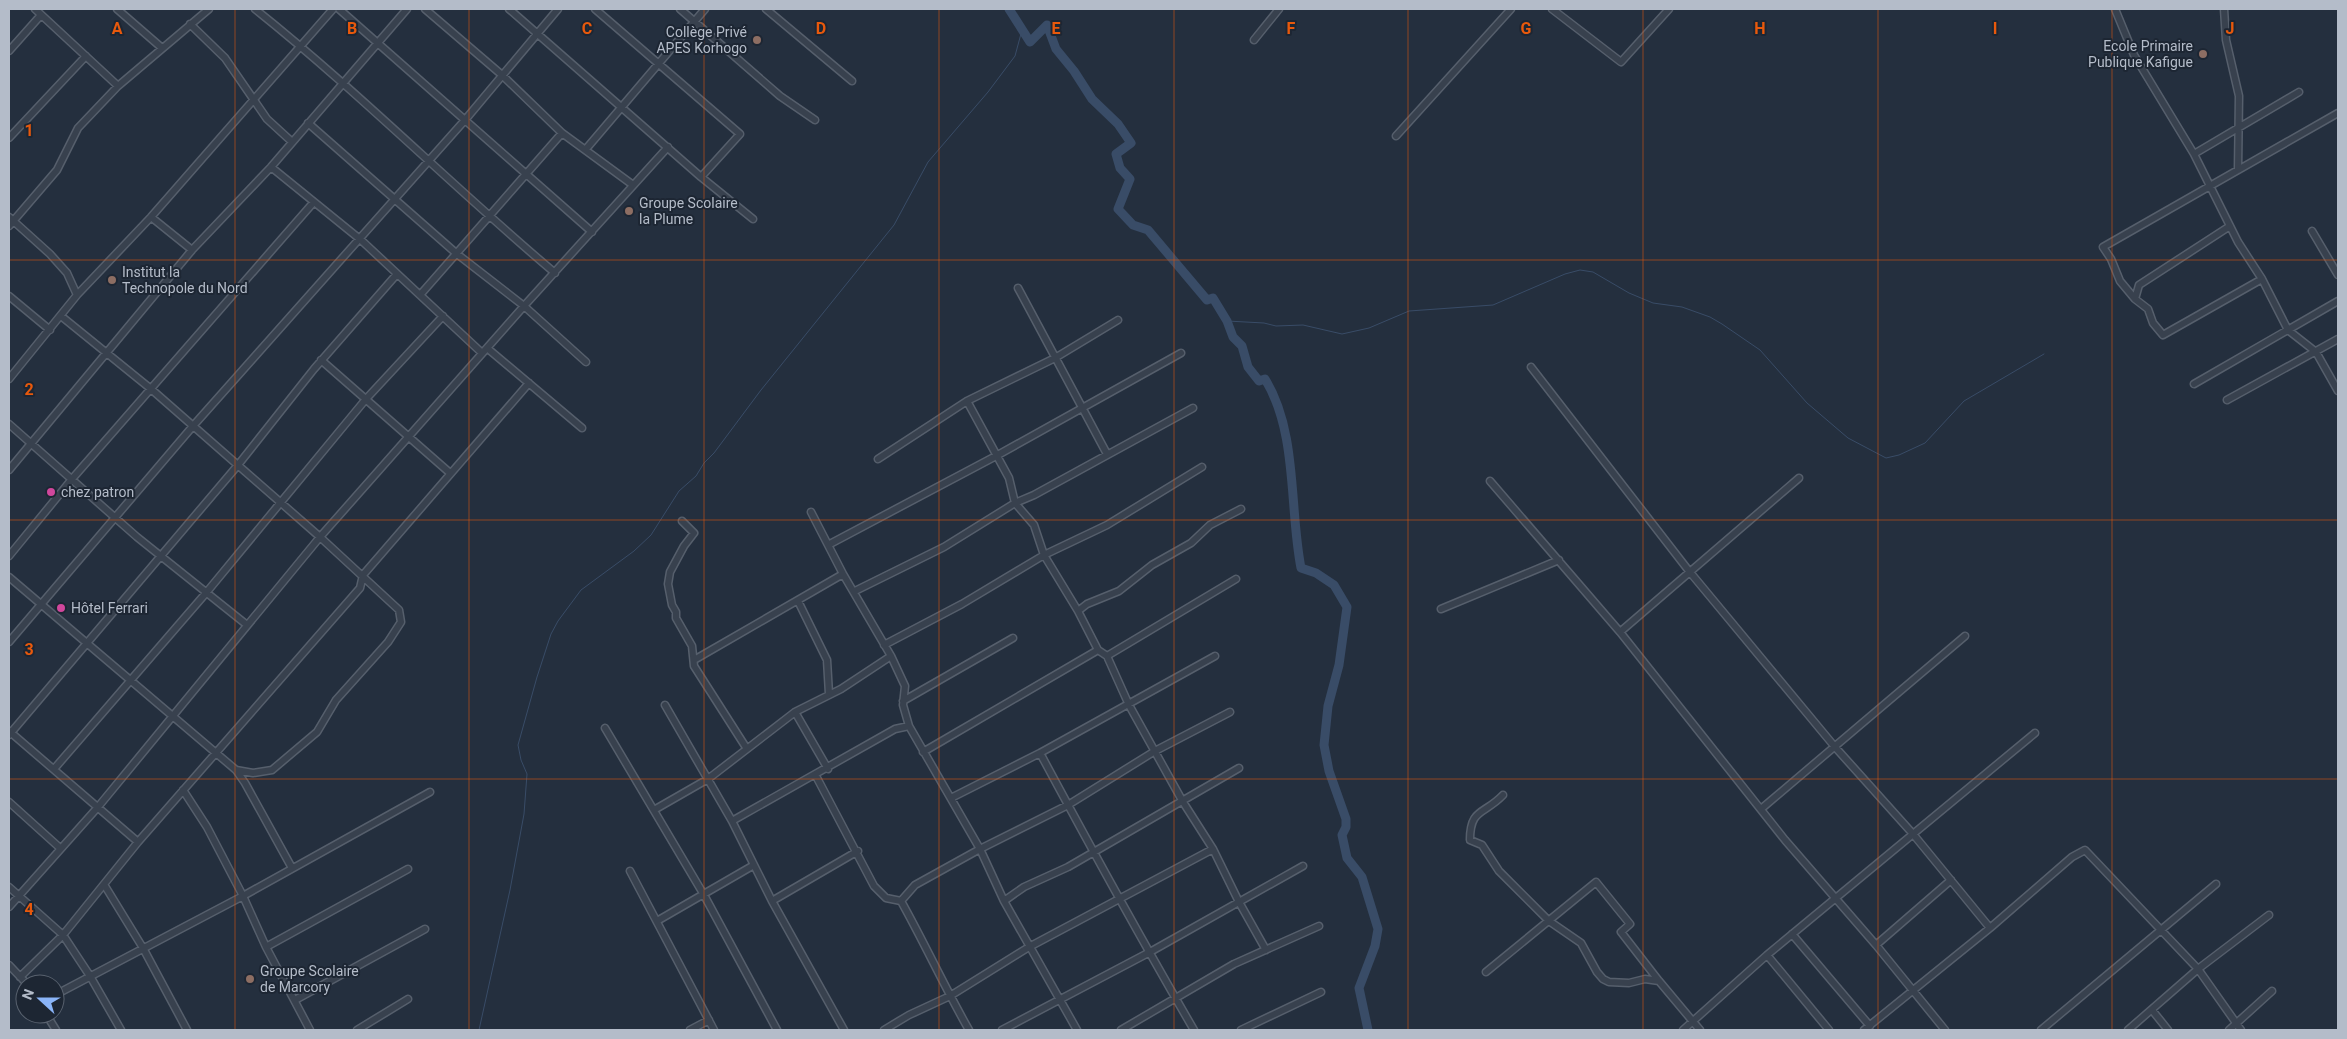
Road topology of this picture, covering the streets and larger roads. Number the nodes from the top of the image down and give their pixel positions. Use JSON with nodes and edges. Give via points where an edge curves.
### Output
{"nodes":[{"id":1,"x":35,"y":9,"type":"edge"},
{"id":2,"x":117,"y":9,"type":"edge"},
{"id":3,"x":209,"y":9,"type":"edge"},
{"id":4,"x":255,"y":9,"type":"edge"},
{"id":5,"x":333,"y":9,"type":"edge"},
{"id":6,"x":338,"y":9,"type":"edge"},
{"id":7,"x":407,"y":9,"type":"edge"},
{"id":8,"x":425,"y":9,"type":"edge"},
{"id":9,"x":509,"y":9,"type":"edge"},
{"id":10,"x":558,"y":9,"type":"edge"},
{"id":11,"x":595,"y":9,"type":"edge"},
{"id":12,"x":680,"y":9,"type":"edge"},
{"id":13,"x":705,"y":9,"type":"edge"},
{"id":14,"x":766,"y":9,"type":"edge"},
{"id":15,"x":1279,"y":9,"type":"edge"},
{"id":16,"x":1511,"y":9,"type":"edge"},
{"id":17,"x":1552,"y":9,"type":"edge"},
{"id":18,"x":1669,"y":9,"type":"edge"},
{"id":19,"x":2224,"y":9,"type":"edge"},
{"id":20,"x":2117,"y":10,"type":"edge"},
{"id":21,"x":41,"y":15,"type":"junction"},
{"id":22,"x":694,"y":21,"type":"junction"},
{"id":23,"x":190,"y":24,"type":"junction"},
{"id":24,"x":537,"y":32,"type":"junction"},
{"id":25,"x":1254,"y":40,"type":"dead end"},
{"id":26,"x":377,"y":44,"type":"junction"},
{"id":27,"x":301,"y":46,"type":"junction"},
{"id":28,"x":162,"y":48,"type":"junction"},
{"id":29,"x":9,"y":51,"type":"edge"},
{"id":30,"x":86,"y":56,"type":"junction"},
{"id":31,"x":659,"y":63,"type":"junction"},
{"id":32,"x":502,"y":75,"type":"junction"},
{"id":33,"x":852,"y":81,"type":"dead end"},
{"id":34,"x":343,"y":84,"type":"junction"},
{"id":35,"x":118,"y":86,"type":"junction"},
{"id":36,"x":2299,"y":92,"type":"dead end"},
{"id":37,"x":254,"y":102,"type":"junction"},
{"id":38,"x":621,"y":107,"type":"junction"},
{"id":39,"x":2338,"y":113,"type":"edge"},
{"id":40,"x":465,"y":120,"type":"junction"},
{"id":41,"x":815,"y":120,"type":"dead end"},
{"id":42,"x":308,"y":123,"type":"junction"},
{"id":43,"x":2238,"y":126,"type":"junction"},
{"id":44,"x":562,"y":132,"type":"junction"},
{"id":45,"x":1396,"y":136,"type":"dead end"},
{"id":46,"x":9,"y":138,"type":"edge"},
{"id":47,"x":290,"y":141,"type":"junction"},
{"id":48,"x":668,"y":147,"type":"junction"},
{"id":49,"x":586,"y":149,"type":"junction"},
{"id":50,"x":2194,"y":154,"type":"junction"},
{"id":51,"x":428,"y":160,"type":"junction"},
{"id":52,"x":271,"y":167,"type":"junction"},
{"id":53,"x":2238,"y":170,"type":"junction"},
{"id":54,"x":525,"y":174,"type":"junction"},
{"id":55,"x":701,"y":177,"type":"junction"},
{"id":56,"x":633,"y":185,"type":"junction"},
{"id":57,"x":2211,"y":186,"type":"junction"},
{"id":58,"x":393,"y":199,"type":"junction"},
{"id":59,"x":313,"y":203,"type":"junction"},
{"id":60,"x":151,"y":217,"type":"junction"},
{"id":61,"x":488,"y":217,"type":"junction"},
{"id":62,"x":753,"y":219,"type":"dead end"},
{"id":63,"x":10,"y":221,"type":"edge"},
{"id":64,"x":2230,"y":226,"type":"junction"},
{"id":65,"x":2312,"y":231,"type":"dead end"},
{"id":66,"x":592,"y":232,"type":"junction"},
{"id":67,"x":360,"y":240,"type":"junction"},
{"id":68,"x":192,"y":250,"type":"junction"},
{"id":69,"x":457,"y":254,"type":"junction"},
{"id":70,"x":555,"y":273,"type":"junction"},
{"id":71,"x":397,"y":274,"type":"junction"},
{"id":72,"x":2338,"y":275,"type":"edge"},
{"id":73,"x":2262,"y":279,"type":"junction"},
{"id":74,"x":1018,"y":288,"type":"dead end"},
{"id":75,"x":77,"y":295,"type":"junction"},
{"id":76,"x":9,"y":296,"type":"edge"},
{"id":77,"x":420,"y":296,"type":"junction"},
{"id":78,"x":2135,"y":299,"type":"junction"},
{"id":79,"x":2338,"y":301,"type":"edge"},
{"id":80,"x":524,"y":306,"type":"junction"},
{"id":81,"x":61,"y":316,"type":"junction"},
{"id":82,"x":443,"y":316,"type":"junction"},
{"id":83,"x":1118,"y":320,"type":"dead end"},
{"id":84,"x":50,"y":330,"type":"junction"},
{"id":85,"x":2288,"y":330,"type":"junction"},
{"id":86,"x":2338,"y":339,"type":"edge"},
{"id":87,"x":484,"y":351,"type":"junction"},
{"id":88,"x":2316,"y":352,"type":"junction"},
{"id":89,"x":108,"y":353,"type":"junction"},
{"id":90,"x":1181,"y":353,"type":"dead end"},
{"id":91,"x":1055,"y":358,"type":"junction"},
{"id":92,"x":321,"y":360,"type":"junction"},
{"id":93,"x":586,"y":362,"type":"dead end"},
{"id":94,"x":1531,"y":366,"type":"dead end"},
{"id":95,"x":9,"y":379,"type":"edge"},
{"id":96,"x":529,"y":383,"type":"junction"},
{"id":97,"x":2194,"y":384,"type":"dead end"},
{"id":98,"x":151,"y":389,"type":"junction"},
{"id":99,"x":2338,"y":391,"type":"edge"},
{"id":100,"x":366,"y":399,"type":"junction"},
{"id":101,"x":2227,"y":400,"type":"dead end"},
{"id":102,"x":967,"y":401,"type":"junction"},
{"id":103,"x":1082,"y":408,"type":"junction"},
{"id":104,"x":1193,"y":408,"type":"dead end"},
{"id":105,"x":9,"y":424,"type":"edge"},
{"id":106,"x":193,"y":426,"type":"junction"},
{"id":107,"x":582,"y":428,"type":"dead end"},
{"id":108,"x":409,"y":436,"type":"junction"},
{"id":109,"x":31,"y":444,"type":"junction"},
{"id":110,"x":1107,"y":454,"type":"junction"},
{"id":111,"x":996,"y":456,"type":"junction"},
{"id":112,"x":878,"y":459,"type":"dead end"},
{"id":113,"x":238,"y":465,"type":"junction"},
{"id":114,"x":1202,"y":467,"type":"dead end"},
{"id":115,"x":9,"y":470,"type":"edge"},
{"id":116,"x":450,"y":473,"type":"junction"},
{"id":117,"x":1799,"y":478,"type":"dead end"},
{"id":118,"x":72,"y":479,"type":"junction"},
{"id":119,"x":1490,"y":481,"type":"dead end"},
{"id":120,"x":282,"y":503,"type":"junction"},
{"id":121,"x":1016,"y":503,"type":"junction"},
{"id":122,"x":1241,"y":508,"type":"dead end"},
{"id":123,"x":811,"y":512,"type":"dead end"},
{"id":124,"x":116,"y":518,"type":"junction"},
{"id":125,"x":682,"y":521,"type":"dead end"},
{"id":126,"x":320,"y":537,"type":"junction"},
{"id":127,"x":828,"y":545,"type":"junction"},
{"id":128,"x":161,"y":555,"type":"junction"},
{"id":129,"x":1044,"y":555,"type":"junction"},
{"id":130,"x":9,"y":556,"type":"edge"},
{"id":131,"x":1559,"y":560,"type":"junction"},
{"id":132,"x":1689,"y":571,"type":"junction"},
{"id":133,"x":843,"y":574,"type":"junction"},
{"id":134,"x":363,"y":576,"type":"junction"},
{"id":135,"x":9,"y":577,"type":"edge"},
{"id":136,"x":1236,"y":579,"type":"dead end"},
{"id":137,"x":855,"y":592,"type":"junction"},
{"id":138,"x":206,"y":593,"type":"junction"},
{"id":139,"x":798,"y":601,"type":"junction"},
{"id":140,"x":40,"y":604,"type":"junction"},
{"id":141,"x":1441,"y":609,"type":"dead end"},
{"id":142,"x":1078,"y":611,"type":"junction"},
{"id":143,"x":247,"y":625,"type":"junction"},
{"id":144,"x":1620,"y":632,"type":"junction"},
{"id":145,"x":1965,"y":636,"type":"dead end"},
{"id":146,"x":1013,"y":638,"type":"dead end"},
{"id":147,"x":9,"y":642,"type":"edge"},
{"id":148,"x":85,"y":643,"type":"junction"},
{"id":149,"x":884,"y":645,"type":"junction"},
{"id":150,"x":1098,"y":650,"type":"junction"},
{"id":151,"x":891,"y":656,"type":"junction"},
{"id":152,"x":1107,"y":656,"type":"junction"},
{"id":153,"x":1216,"y":656,"type":"dead end"},
{"id":154,"x":694,"y":660,"type":"junction"},
{"id":155,"x":130,"y":681,"type":"junction"},
{"id":156,"x":829,"y":694,"type":"junction"},
{"id":157,"x":903,"y":701,"type":"junction"},
{"id":158,"x":665,"y":705,"type":"dead end"},
{"id":159,"x":1129,"y":705,"type":"junction"},
{"id":160,"x":795,"y":712,"type":"junction"},
{"id":161,"x":1230,"y":712,"type":"dead end"},
{"id":162,"x":907,"y":715,"type":"junction"},
{"id":163,"x":173,"y":717,"type":"junction"},
{"id":164,"x":909,"y":726,"type":"junction"},
{"id":165,"x":605,"y":728,"type":"dead end"},
{"id":166,"x":897,"y":728,"type":"junction"},
{"id":167,"x":9,"y":733,"type":"edge"},
{"id":168,"x":2035,"y":733,"type":"dead end"},
{"id":169,"x":1835,"y":747,"type":"junction"},
{"id":170,"x":747,"y":749,"type":"junction"},
{"id":171,"x":1155,"y":751,"type":"junction"},
{"id":172,"x":923,"y":752,"type":"junction"},
{"id":173,"x":1040,"y":753,"type":"junction"},
{"id":174,"x":216,"y":754,"type":"junction"},
{"id":175,"x":1239,"y":768,"type":"dead end"},
{"id":176,"x":54,"y":769,"type":"junction"},
{"id":177,"x":828,"y":769,"type":"junction"},
{"id":178,"x":236,"y":770,"type":"junction"},
{"id":179,"x":816,"y":776,"type":"junction"},
{"id":180,"x":708,"y":779,"type":"junction"},
{"id":181,"x":183,"y":790,"type":"junction"},
{"id":182,"x":430,"y":792,"type":"dead end"},
{"id":183,"x":1503,"y":795,"type":"dead end"},
{"id":184,"x":951,"y":798,"type":"junction"},
{"id":185,"x":9,"y":802,"type":"edge"},
{"id":186,"x":1183,"y":802,"type":"junction"},
{"id":187,"x":1068,"y":805,"type":"junction"},
{"id":188,"x":98,"y":807,"type":"junction"},
{"id":189,"x":1761,"y":809,"type":"junction"},
{"id":190,"x":654,"y":810,"type":"junction"},
{"id":191,"x":732,"y":821,"type":"junction"},
{"id":192,"x":1913,"y":834,"type":"junction"},
{"id":193,"x":138,"y":842,"type":"junction"},
{"id":194,"x":60,"y":848,"type":"junction"},
{"id":195,"x":980,"y":849,"type":"junction"},
{"id":196,"x":1213,"y":849,"type":"junction"},
{"id":197,"x":858,"y":851,"type":"junction"},
{"id":198,"x":1095,"y":851,"type":"junction"},
{"id":199,"x":754,"y":866,"type":"junction"},
{"id":200,"x":1303,"y":866,"type":"dead end"},
{"id":201,"x":292,"y":868,"type":"junction"},
{"id":202,"x":408,"y":869,"type":"dead end"},
{"id":203,"x":630,"y":871,"type":"dead end"},
{"id":204,"x":1951,"y":880,"type":"junction"},
{"id":205,"x":2216,"y":884,"type":"dead end"},
{"id":206,"x":105,"y":886,"type":"junction"},
{"id":207,"x":9,"y":887,"type":"edge"},
{"id":208,"x":704,"y":895,"type":"junction"},
{"id":209,"x":18,"y":896,"type":"junction"},
{"id":210,"x":244,"y":896,"type":"junction"},
{"id":211,"x":1834,"y":899,"type":"junction"},
{"id":212,"x":1118,"y":900,"type":"junction"},
{"id":213,"x":772,"y":901,"type":"junction"},
{"id":214,"x":901,"y":901,"type":"junction"},
{"id":215,"x":1004,"y":901,"type":"junction"},
{"id":216,"x":1239,"y":902,"type":"junction"},
{"id":217,"x":9,"y":907,"type":"edge"},
{"id":218,"x":2269,"y":915,"type":"dead end"},
{"id":219,"x":1549,"y":921,"type":"junction"},
{"id":220,"x":657,"y":922,"type":"junction"},
{"id":221,"x":1320,"y":926,"type":"dead end"},
{"id":222,"x":1990,"y":928,"type":"junction"},
{"id":223,"x":425,"y":929,"type":"dead end"},
{"id":224,"x":2162,"y":931,"type":"junction"},
{"id":225,"x":1792,"y":934,"type":"junction"},
{"id":226,"x":63,"y":935,"type":"junction"},
{"id":227,"x":1876,"y":945,"type":"junction"},
{"id":228,"x":266,"y":947,"type":"junction"},
{"id":229,"x":1030,"y":947,"type":"junction"},
{"id":230,"x":143,"y":948,"type":"junction"},
{"id":231,"x":1266,"y":950,"type":"junction"},
{"id":232,"x":1150,"y":952,"type":"junction"},
{"id":233,"x":1767,"y":956,"type":"junction"},
{"id":234,"x":2198,"y":969,"type":"junction"},
{"id":235,"x":1486,"y":972,"type":"dead end"},
{"id":236,"x":23,"y":974,"type":"edge"},
{"id":237,"x":90,"y":976,"type":"junction"},
{"id":238,"x":1659,"y":981,"type":"junction"},
{"id":239,"x":65,"y":990,"type":"edge"},
{"id":240,"x":1913,"y":991,"type":"junction"},
{"id":241,"x":2272,"y":991,"type":"dead end"},
{"id":242,"x":1321,"y":992,"type":"dead end"},
{"id":243,"x":950,"y":996,"type":"junction"},
{"id":244,"x":408,"y":999,"type":"dead end"},
{"id":245,"x":1061,"y":999,"type":"junction"},
{"id":246,"x":294,"y":1000,"type":"junction"},
{"id":247,"x":1176,"y":1000,"type":"junction"},
{"id":248,"x":2152,"y":1010,"type":"junction"},
{"id":249,"x":709,"y":1020,"type":"junction"},
{"id":250,"x":1693,"y":1021,"type":"junction"},
{"id":251,"x":370,"y":1024,"type":"junction"},
{"id":252,"x":2236,"y":1024,"type":"junction"},
{"id":253,"x":1870,"y":1026,"type":"junction"},
{"id":254,"x":121,"y":1030,"type":"edge"},
{"id":255,"x":187,"y":1030,"type":"edge"},
{"id":256,"x":310,"y":1030,"type":"edge"},
{"id":257,"x":357,"y":1030,"type":"edge"},
{"id":258,"x":374,"y":1030,"type":"edge"},
{"id":259,"x":690,"y":1030,"type":"edge"},
{"id":260,"x":714,"y":1030,"type":"edge"},
{"id":261,"x":777,"y":1030,"type":"edge"},
{"id":262,"x":844,"y":1030,"type":"edge"},
{"id":263,"x":884,"y":1030,"type":"edge"},
{"id":264,"x":969,"y":1030,"type":"edge"},
{"id":265,"x":1002,"y":1030,"type":"edge"},
{"id":266,"x":1077,"y":1030,"type":"edge"},
{"id":267,"x":1121,"y":1030,"type":"edge"},
{"id":268,"x":1194,"y":1030,"type":"edge"},
{"id":269,"x":1241,"y":1030,"type":"edge"},
{"id":270,"x":1683,"y":1030,"type":"edge"},
{"id":271,"x":1700,"y":1030,"type":"edge"},
{"id":272,"x":1829,"y":1030,"type":"edge"},
{"id":273,"x":1864,"y":1030,"type":"edge"},
{"id":274,"x":1945,"y":1030,"type":"edge"},
{"id":275,"x":2041,"y":1030,"type":"edge"},
{"id":276,"x":2128,"y":1030,"type":"edge"},
{"id":277,"x":2168,"y":1030,"type":"edge"},
{"id":278,"x":2229,"y":1030,"type":"edge"},
{"id":279,"x":2241,"y":1030,"type":"edge"}],
"edges":[{"from":1,"to":21,"type":"street"},
{"from":2,"to":28,"type":"street"},
{"from":3,"to":23,"type":"street"},
{"from":4,"to":27,"type":"street"},
{"from":5,"to":27,"type":"street"},
{"from":6,"to":26,"type":"street"},
{"from":7,"to":26,"type":"street"},
{"from":8,"to":32,"type":"street"},
{"from":9,"to":24,"type":"street"},
{"from":10,"to":24,"type":"street"},
{"from":11,"to":31,"type":"street"},
{"from":12,"to":22,"type":"street"},
{"from":13,"to":22,"type":"street"},
{"from":14,"to":33,"type":"street"},
{"from":15,"to":25,"type":"street"},
{"from":16,"to":45,"type":"street"},
{"from":17,"to":18,"type":"street","via":[[1621,62]]},
{"from":19,"to":43,"type":"street","via":[[2226,40],[2239,96]]},
{"from":20,"to":50,"type":"street","via":[[2134,55]]},
{"from":21,"to":29,"type":"street"},
{"from":21,"to":30,"type":"street"},
{"from":22,"to":31,"type":"street"},
{"from":22,"to":41,"type":"street","via":[[780,96]]},
{"from":23,"to":28,"type":"street"},
{"from":23,"to":37,"type":"street","via":[[225,58]]},
{"from":24,"to":32,"type":"street"},
{"from":24,"to":38,"type":"street"},
{"from":26,"to":34,"type":"street"},
{"from":26,"to":40,"type":"street"},
{"from":27,"to":34,"type":"street"},
{"from":27,"to":37,"type":"street"},
{"from":28,"to":35,"type":"street"},
{"from":30,"to":35,"type":"street"},
{"from":30,"to":46,"type":"street"},
{"from":31,"to":38,"type":"street"},
{"from":31,"to":55,"type":"street","via":[[740,134]]},
{"from":32,"to":40,"type":"street"},
{"from":32,"to":44,"type":"street"},
{"from":34,"to":42,"type":"street"},
{"from":34,"to":51,"type":"street"},
{"from":35,"to":63,"type":"street","via":[[78,128],[57,170]]},
{"from":36,"to":43,"type":"street"},
{"from":37,"to":47,"type":"street"},
{"from":37,"to":60,"type":"street"},
{"from":38,"to":48,"type":"street"},
{"from":38,"to":49,"type":"street"},
{"from":39,"to":53,"type":"street"},
{"from":40,"to":51,"type":"street"},
{"from":40,"to":54,"type":"street"},
{"from":42,"to":47,"type":"street"},
{"from":42,"to":58,"type":"street"},
{"from":43,"to":50,"type":"street"},
{"from":43,"to":53,"type":"street"},
{"from":44,"to":49,"type":"street"},
{"from":44,"to":54,"type":"street"},
{"from":47,"to":52,"type":"street"},
{"from":48,"to":55,"type":"street"},
{"from":48,"to":56,"type":"street"},
{"from":49,"to":56,"type":"street"},
{"from":50,"to":57,"type":"street"},
{"from":51,"to":58,"type":"street"},
{"from":51,"to":61,"type":"street"},
{"from":52,"to":59,"type":"street"},
{"from":52,"to":68,"type":"street"},
{"from":53,"to":57,"type":"street"},
{"from":54,"to":61,"type":"street"},
{"from":54,"to":66,"type":"street"},
{"from":55,"to":62,"type":"street"},
{"from":56,"to":66,"type":"street"},
{"from":57,"to":64,"type":"street"},
{"from":57,"to":78,"type":"street","via":[[2102,247],[2120,281]]},
{"from":58,"to":67,"type":"street"},
{"from":58,"to":69,"type":"street"},
{"from":59,"to":67,"type":"street"},
{"from":59,"to":98,"type":"street"},
{"from":60,"to":68,"type":"street"},
{"from":60,"to":75,"type":"street"},
{"from":61,"to":69,"type":"street"},
{"from":61,"to":70,"type":"street"},
{"from":63,"to":75,"type":"street","via":[[50,254],[67,273]]},
{"from":64,"to":73,"type":"street"},
{"from":64,"to":78,"type":"street","via":[[2139,285]]},
{"from":65,"to":72,"type":"street"},
{"from":66,"to":70,"type":"street"},
{"from":67,"to":71,"type":"street"},
{"from":67,"to":106,"type":"street"},
{"from":68,"to":89,"type":"street"},
{"from":69,"to":77,"type":"street"},
{"from":69,"to":80,"type":"street"},
{"from":70,"to":80,"type":"street"},
{"from":71,"to":77,"type":"street"},
{"from":71,"to":92,"type":"street"},
{"from":73,"to":78,"type":"street","via":[[2163,335],[2153,323],[2148,309]]},
{"from":73,"to":85,"type":"street"},
{"from":74,"to":91,"type":"street"},
{"from":75,"to":81,"type":"street"},
{"from":76,"to":84,"type":"street"},
{"from":77,"to":82,"type":"street"},
{"from":79,"to":85,"type":"street"},
{"from":80,"to":87,"type":"street"},
{"from":80,"to":93,"type":"street"},
{"from":81,"to":84,"type":"street"},
{"from":81,"to":89,"type":"street"},
{"from":82,"to":87,"type":"street"},
{"from":82,"to":100,"type":"street"},
{"from":83,"to":91,"type":"street"},
{"from":84,"to":95,"type":"street"},
{"from":85,"to":88,"type":"street"},
{"from":85,"to":97,"type":"street"},
{"from":86,"to":88,"type":"street"},
{"from":87,"to":96,"type":"street"},
{"from":87,"to":108,"type":"street"},
{"from":88,"to":99,"type":"street"},
{"from":88,"to":101,"type":"street"},
{"from":89,"to":98,"type":"street"},
{"from":89,"to":109,"type":"street"},
{"from":90,"to":103,"type":"street"},
{"from":91,"to":102,"type":"street"},
{"from":91,"to":103,"type":"street"},
{"from":92,"to":100,"type":"street"},
{"from":92,"to":113,"type":"street"},
{"from":94,"to":132,"type":"street"},
{"from":96,"to":107,"type":"street"},
{"from":96,"to":116,"type":"street"},
{"from":98,"to":106,"type":"street"},
{"from":98,"to":118,"type":"street"},
{"from":100,"to":108,"type":"street"},
{"from":100,"to":120,"type":"street"},
{"from":102,"to":111,"type":"street"},
{"from":102,"to":112,"type":"street"},
{"from":103,"to":110,"type":"street"},
{"from":103,"to":111,"type":"street"},
{"from":104,"to":110,"type":"street"},
{"from":105,"to":109,"type":"street"},
{"from":106,"to":113,"type":"street"},
{"from":106,"to":124,"type":"street"},
{"from":108,"to":116,"type":"street"},
{"from":108,"to":126,"type":"street"},
{"from":109,"to":115,"type":"street"},
{"from":109,"to":118,"type":"street"},
{"from":110,"to":121,"type":"street"},
{"from":111,"to":121,"type":"street","via":[[1009,478]]},
{"from":111,"to":127,"type":"street"},
{"from":113,"to":120,"type":"street"},
{"from":113,"to":128,"type":"street"},
{"from":114,"to":129,"type":"street","via":[[1107,525]]},
{"from":116,"to":134,"type":"street"},
{"from":117,"to":132,"type":"street"},
{"from":118,"to":124,"type":"street"},
{"from":118,"to":130,"type":"street"},
{"from":119,"to":131,"type":"street"},
{"from":120,"to":126,"type":"street"},
{"from":120,"to":138,"type":"street"},
{"from":121,"to":129,"type":"street","via":[[1034,525]]},
{"from":121,"to":137,"type":"street","via":[[944,547]]},
{"from":122,"to":142,"type":"street","via":[[1210,525],[1191,543],[1152,565],[1119,591]]},
{"from":123,"to":127,"type":"street"},
{"from":124,"to":128,"type":"street"},
{"from":124,"to":140,"type":"street"},
{"from":125,"to":154,"type":"street","via":[[694,533],[670,572],[668,584],[676,618],[692,646]]},
{"from":126,"to":134,"type":"street"},
{"from":126,"to":143,"type":"street"},
{"from":127,"to":133,"type":"street"},
{"from":128,"to":138,"type":"street"},
{"from":128,"to":148,"type":"street"},
{"from":129,"to":142,"type":"street"},
{"from":129,"to":149,"type":"street","via":[[962,604]]},
{"from":131,"to":141,"type":"street"},
{"from":131,"to":144,"type":"street"},
{"from":132,"to":144,"type":"street"},
{"from":132,"to":169,"type":"street"},
{"from":133,"to":137,"type":"street"},
{"from":133,"to":139,"type":"street"},
{"from":134,"to":174,"type":"street","via":[[360,588]]},
{"from":134,"to":178,"type":"street","via":[[400,610],[401,622],[336,700],[317,732],[272,770],[253,774]]},
{"from":135,"to":140,"type":"street"},
{"from":136,"to":152,"type":"street"},
{"from":137,"to":149,"type":"street"},
{"from":138,"to":143,"type":"street"},
{"from":138,"to":155,"type":"street"},
{"from":139,"to":154,"type":"street"},
{"from":139,"to":156,"type":"street","via":[[828,660]]},
{"from":140,"to":147,"type":"street"},
{"from":140,"to":148,"type":"street"},
{"from":142,"to":150,"type":"street"},
{"from":143,"to":163,"type":"street"},
{"from":144,"to":189,"type":"street"},
{"from":145,"to":169,"type":"street"},
{"from":146,"to":157,"type":"street"},
{"from":148,"to":155,"type":"street"},
{"from":148,"to":167,"type":"street"},
{"from":149,"to":151,"type":"street"},
{"from":150,"to":152,"type":"street"},
{"from":150,"to":172,"type":"street"},
{"from":151,"to":156,"type":"street"},
{"from":151,"to":157,"type":"street","via":[[905,686]]},
{"from":152,"to":159,"type":"street"},
{"from":153,"to":159,"type":"street"},
{"from":154,"to":170,"type":"street","via":[[694,666]]},
{"from":155,"to":163,"type":"street"},
{"from":155,"to":176,"type":"street"},
{"from":156,"to":160,"type":"street"},
{"from":157,"to":162,"type":"street"},
{"from":158,"to":180,"type":"street"},
{"from":159,"to":171,"type":"street"},
{"from":159,"to":173,"type":"street"},
{"from":160,"to":170,"type":"street"},
{"from":160,"to":177,"type":"street"},
{"from":161,"to":171,"type":"street"},
{"from":162,"to":164,"type":"street"},
{"from":162,"to":166,"type":"street"},
{"from":163,"to":174,"type":"street"},
{"from":163,"to":188,"type":"street"},
{"from":164,"to":166,"type":"street"},
{"from":164,"to":172,"type":"street"},
{"from":165,"to":190,"type":"street"},
{"from":166,"to":177,"type":"street"},
{"from":167,"to":176,"type":"street"},
{"from":168,"to":192,"type":"street"},
{"from":169,"to":189,"type":"street"},
{"from":169,"to":192,"type":"street"},
{"from":170,"to":180,"type":"street"},
{"from":171,"to":186,"type":"street"},
{"from":171,"to":187,"type":"street"},
{"from":172,"to":184,"type":"street"},
{"from":173,"to":184,"type":"street"},
{"from":173,"to":187,"type":"street"},
{"from":174,"to":178,"type":"street"},
{"from":174,"to":181,"type":"street"},
{"from":175,"to":186,"type":"street"},
{"from":176,"to":188,"type":"street"},
{"from":177,"to":179,"type":"street"},
{"from":178,"to":201,"type":"street"},
{"from":179,"to":191,"type":"street"},
{"from":179,"to":197,"type":"street"},
{"from":180,"to":190,"type":"street"},
{"from":180,"to":191,"type":"street"},
{"from":181,"to":193,"type":"street"},
{"from":181,"to":210,"type":"street"},
{"from":182,"to":201,"type":"street"},
{"from":183,"to":219,"type":"street","via":[[1474,816],[1470,840],[1482,845],[1499,871]]},
{"from":184,"to":195,"type":"street"},
{"from":185,"to":194,"type":"street"},
{"from":186,"to":196,"type":"street"},
{"from":186,"to":198,"type":"street"},
{"from":187,"to":195,"type":"street"},
{"from":187,"to":198,"type":"street"},
{"from":188,"to":193,"type":"street"},
{"from":188,"to":194,"type":"street"},
{"from":189,"to":211,"type":"street"},
{"from":190,"to":208,"type":"street"},
{"from":191,"to":199,"type":"street"},
{"from":192,"to":204,"type":"street"},
{"from":192,"to":211,"type":"street"},
{"from":193,"to":206,"type":"street"},
{"from":194,"to":209,"type":"street"},
{"from":195,"to":214,"type":"street","via":[[915,885]]},
{"from":195,"to":215,"type":"street"},
{"from":196,"to":212,"type":"street"},
{"from":196,"to":216,"type":"street"},
{"from":197,"to":213,"type":"street"},
{"from":197,"to":214,"type":"street","via":[[879,893]]},
{"from":198,"to":212,"type":"street"},
{"from":198,"to":215,"type":"street","via":[[1024,887]]},
{"from":199,"to":208,"type":"street"},
{"from":199,"to":213,"type":"street"},
{"from":200,"to":216,"type":"street"},
{"from":201,"to":210,"type":"street"},
{"from":202,"to":228,"type":"street"},
{"from":203,"to":220,"type":"street"},
{"from":204,"to":222,"type":"street"},
{"from":204,"to":227,"type":"street"},
{"from":205,"to":224,"type":"street"},
{"from":206,"to":226,"type":"street"},
{"from":206,"to":230,"type":"street"},
{"from":207,"to":209,"type":"street"},
{"from":208,"to":220,"type":"street"},
{"from":208,"to":261,"type":"street"},
{"from":209,"to":217,"type":"street"},
{"from":209,"to":226,"type":"street"},
{"from":210,"to":228,"type":"street"},
{"from":210,"to":230,"type":"street"},
{"from":211,"to":225,"type":"street"},
{"from":211,"to":227,"type":"street"},
{"from":212,"to":229,"type":"street"},
{"from":212,"to":232,"type":"street"},
{"from":213,"to":262,"type":"street"},
{"from":214,"to":243,"type":"street"},
{"from":215,"to":229,"type":"street"},
{"from":216,"to":231,"type":"street"},
{"from":216,"to":232,"type":"street"},
{"from":218,"to":234,"type":"street"},
{"from":219,"to":235,"type":"street"},
{"from":219,"to":238,"type":"street","via":[[1581,943],[1597,972],[1609,982]]},
{"from":219,"to":238,"type":"street","via":[[1596,882],[1630,924],[1621,932]]},
{"from":220,"to":249,"type":"street"},
{"from":221,"to":231,"type":"street"},
{"from":222,"to":224,"type":"street","via":[[2072,857],[2086,850]]},
{"from":222,"to":240,"type":"street"},
{"from":223,"to":246,"type":"street"},
{"from":224,"to":234,"type":"street"},
{"from":224,"to":275,"type":"street"},
{"from":225,"to":233,"type":"street"},
{"from":225,"to":253,"type":"street"},
{"from":226,"to":236,"type":"street"},
{"from":226,"to":237,"type":"street"},
{"from":227,"to":240,"type":"street"},
{"from":228,"to":246,"type":"street"},
{"from":229,"to":243,"type":"street"},
{"from":229,"to":245,"type":"street"},
{"from":230,"to":237,"type":"street"},
{"from":230,"to":255,"type":"street"},
{"from":231,"to":247,"type":"street","via":[[1234,964]]},
{"from":232,"to":245,"type":"street"},
{"from":232,"to":247,"type":"street"},
{"from":233,"to":250,"type":"street"},
{"from":233,"to":272,"type":"street"},
{"from":234,"to":248,"type":"street"},
{"from":234,"to":252,"type":"street"},
{"from":237,"to":239,"type":"street"},
{"from":237,"to":254,"type":"street"},
{"from":238,"to":250,"type":"street"},
{"from":240,"to":253,"type":"street"},
{"from":240,"to":274,"type":"street"},
{"from":241,"to":252,"type":"street"},
{"from":242,"to":269,"type":"street"},
{"from":243,"to":263,"type":"street"},
{"from":243,"to":264,"type":"street"},
{"from":244,"to":251,"type":"street"},
{"from":245,"to":265,"type":"street"},
{"from":245,"to":266,"type":"street"},
{"from":246,"to":256,"type":"street"},
{"from":247,"to":267,"type":"street"},
{"from":247,"to":268,"type":"street"},
{"from":248,"to":276,"type":"street"},
{"from":248,"to":277,"type":"street"},
{"from":249,"to":259,"type":"street"},
{"from":249,"to":260,"type":"street"},
{"from":250,"to":270,"type":"street"},
{"from":250,"to":271,"type":"street"},
{"from":251,"to":257,"type":"street"},
{"from":251,"to":258,"type":"street"},
{"from":252,"to":278,"type":"street"},
{"from":252,"to":279,"type":"street"},
{"from":253,"to":273,"type":"street"}]}
